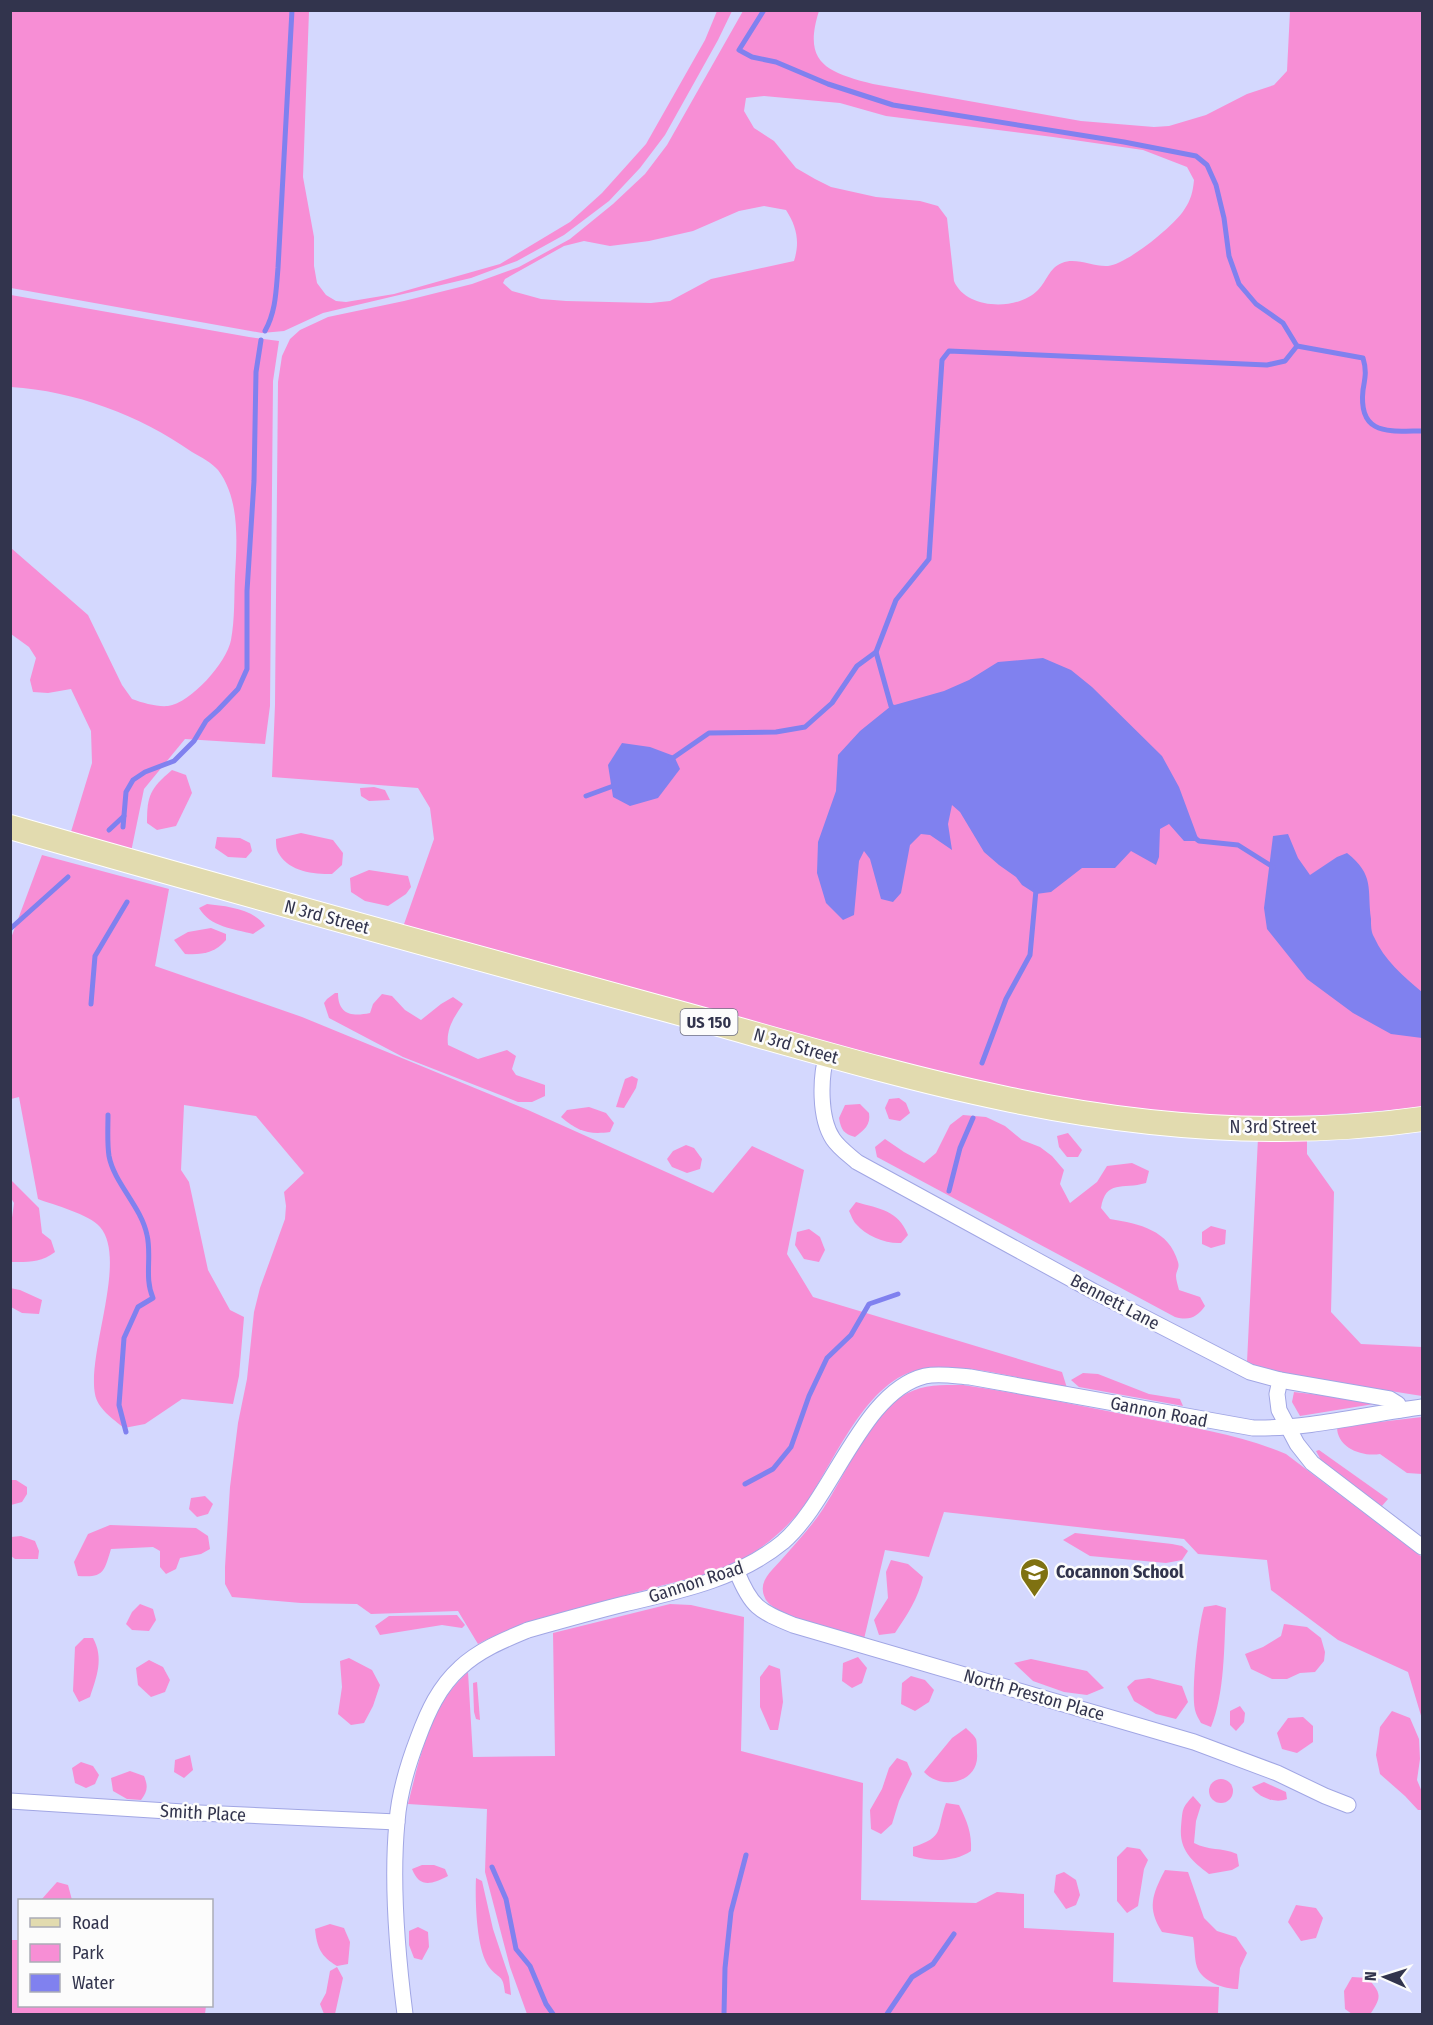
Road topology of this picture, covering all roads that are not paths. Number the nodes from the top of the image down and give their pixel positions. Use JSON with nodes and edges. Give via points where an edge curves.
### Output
{"nodes":[{"id":1,"x":10,"y":827,"type":"edge"},
{"id":2,"x":827,"y":1054,"type":"junction"},
{"id":3,"x":1422,"y":1119,"type":"edge"},
{"id":4,"x":1280,"y":1380,"type":"junction"},
{"id":5,"x":1422,"y":1407,"type":"edge"},
{"id":6,"x":1400,"y":1410,"type":"junction"},
{"id":7,"x":1287,"y":1427,"type":"junction"},
{"id":8,"x":1422,"y":1547,"type":"edge"},
{"id":9,"x":737,"y":1572,"type":"junction"},
{"id":10,"x":10,"y":1801,"type":"edge"},
{"id":11,"x":1348,"y":1804,"type":"dead end"},
{"id":12,"x":397,"y":1822,"type":"junction"},
{"id":13,"x":405,"y":2014,"type":"edge"}],
"edges":[{"from":1,"to":2,"type":"main road","name":"N 3rd Street","number":"US 150"},
{"from":2,"to":3,"type":"main road","name":"N 3rd Street","number":"US 150","via":[[1005,1099],[1109,1117],[1232,1128],[1327,1127]]},
{"from":2,"to":4,"type":"street","name":"Bennett Lane","via":[[822,1099],[828,1128],[834,1141],[857,1162],[1221,1358]]},
{"from":4,"to":6,"type":"street","via":[[1390,1399]]},
{"from":4,"to":7,"type":"street","via":[[1279,1410]]},
{"from":5,"to":6,"type":"street"},
{"from":6,"to":7,"type":"street","name":"Gannon Road"},
{"from":7,"to":8,"type":"street","via":[[1312,1463]]},
{"from":7,"to":9,"type":"street","name":"Gannon Road","via":[[1242,1427],[970,1377],[926,1376],[894,1390],[877,1407],[806,1519],[784,1541]]},
{"from":9,"to":11,"type":"street","name":"North Preston Place","via":[[743,1588],[763,1612],[794,1625],[1194,1742]]},
{"from":9,"to":12,"type":"street","name":"Gannon Road","via":[[528,1630],[478,1654],[448,1680],[426,1716],[400,1799]]},
{"from":10,"to":12,"type":"street","name":"Smith Place"},
{"from":12,"to":13,"type":"street","name":"Gannon Road","via":[[395,1888]]}]}
